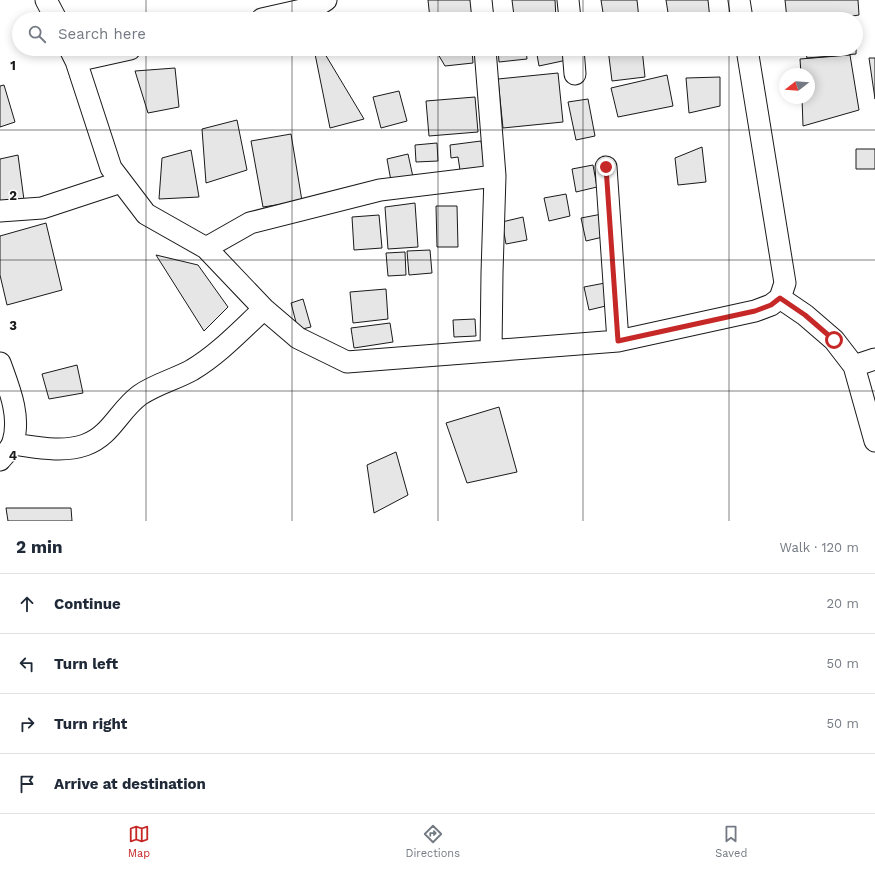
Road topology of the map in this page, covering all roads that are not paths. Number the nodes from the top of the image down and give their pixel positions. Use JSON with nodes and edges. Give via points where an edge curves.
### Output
{"nodes":[{"id":1,"x":46,"y":0,"type":"edge"},
{"id":2,"x":326,"y":0,"type":"edge"},
{"id":3,"x":481,"y":0,"type":"edge"},
{"id":4,"x":568,"y":0,"type":"edge"},
{"id":5,"x":739,"y":0,"type":"edge"},
{"id":6,"x":52,"y":12,"type":"edge"},
{"id":7,"x":293,"y":12,"type":"edge"},
{"id":8,"x":482,"y":12,"type":"edge"},
{"id":9,"x":569,"y":12,"type":"edge"},
{"id":10,"x":741,"y":12,"type":"edge"},
{"id":11,"x":73,"y":56,"type":"edge"},
{"id":12,"x":486,"y":56,"type":"edge"},
{"id":13,"x":574,"y":56,"type":"edge"},
{"id":14,"x":748,"y":56,"type":"edge"},
{"id":15,"x":575,"y":74,"type":"dead end"},
{"id":16,"x":606,"y":167,"type":"dead end"},
{"id":17,"x":495,"y":176,"type":"junction"},
{"id":18,"x":121,"y":182,"type":"junction"},
{"id":19,"x":0,"y":211,"type":"edge"},
{"id":20,"x":206,"y":248,"type":"junction"},
{"id":21,"x":780,"y":298,"type":"junction"},
{"id":22,"x":264,"y":309,"type":"junction"},
{"id":23,"x":618,"y":341,"type":"junction"},
{"id":24,"x":491,"y":351,"type":"junction"},
{"id":25,"x":875,"y":359,"type":"edge"},
{"id":26,"x":0,"y":363,"type":"edge"},
{"id":27,"x":854,"y":366,"type":"junction"},
{"id":28,"x":875,"y":441,"type":"edge"},
{"id":29,"x":13,"y":444,"type":"junction"},
{"id":30,"x":0,"y":460,"type":"edge"}],
"edges":[{"from":1,"to":6,"type":"street"},
{"from":2,"to":7,"type":"street","via":[[315,7]]},
{"from":3,"to":8,"type":"street"},
{"from":4,"to":9,"type":"street"},
{"from":5,"to":10,"type":"street"},
{"from":11,"to":18,"type":"street","via":[[111,168]]},
{"from":12,"to":17,"type":"street"},
{"from":13,"to":15,"type":"street"},
{"from":14,"to":21,"type":"street","via":[[785,283]]},
{"from":16,"to":23,"type":"street"},
{"from":17,"to":20,"type":"street","via":[[380,190],[250,223]]},
{"from":17,"to":24,"type":"street"},
{"from":18,"to":19,"type":"street","via":[[42,208]]},
{"from":18,"to":20,"type":"street","via":[[146,214]]},
{"from":20,"to":22,"type":"street"},
{"from":21,"to":23,"type":"street","via":[[771,305],[755,311]]},
{"from":21,"to":27,"type":"street","via":[[834,340]]},
{"from":22,"to":24,"type":"street","via":[[298,338],[347,362]]},
{"from":22,"to":29,"type":"street","via":[[208,359],[140,395],[100,438],[72,449]]},
{"from":23,"to":24,"type":"street"},
{"from":25,"to":27,"type":"street"},
{"from":26,"to":29,"type":"street","via":[[17,420]]},
{"from":27,"to":28,"type":"street"},
{"from":29,"to":30,"type":"street"}]}
